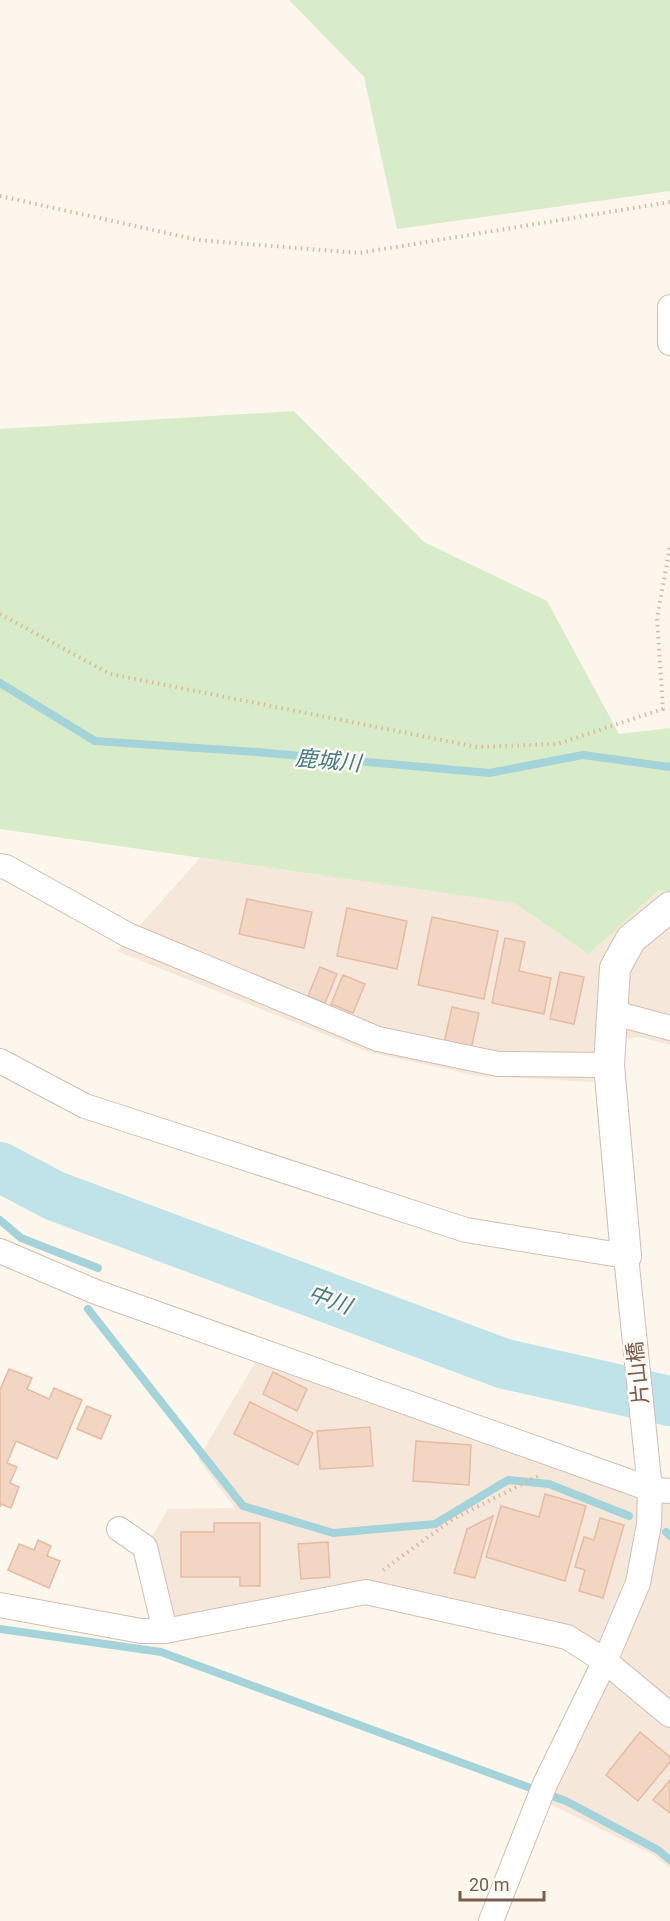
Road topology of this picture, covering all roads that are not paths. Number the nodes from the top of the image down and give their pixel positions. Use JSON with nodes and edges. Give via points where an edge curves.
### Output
{"nodes":[{"id":1,"x":670,"y":307,"type":"edge"},
{"id":2,"x":670,"y":343,"type":"edge"},
{"id":3,"x":0,"y":866,"type":"edge"},
{"id":4,"x":670,"y":907,"type":"edge"},
{"id":5,"x":611,"y":1012,"type":"junction"},
{"id":6,"x":670,"y":1028,"type":"edge"},
{"id":7,"x":0,"y":1061,"type":"edge"},
{"id":8,"x":609,"y":1065,"type":"junction"},
{"id":9,"x":0,"y":1251,"type":"edge"},
{"id":10,"x":626,"y":1256,"type":"junction"},
{"id":11,"x":660,"y":1490,"type":"edge"},
{"id":12,"x":670,"y":1508,"type":"edge"},
{"id":13,"x":119,"y":1529,"type":"dead end"},
{"id":14,"x":0,"y":1605,"type":"edge"},
{"id":15,"x":165,"y":1631,"type":"junction"},
{"id":16,"x":606,"y":1661,"type":"junction"},
{"id":17,"x":670,"y":1715,"type":"edge"},
{"id":18,"x":491,"y":1921,"type":"edge"}],
"edges":[{"from":1,"to":2,"type":"street"},
{"from":3,"to":8,"type":"street","via":[[128,935],[378,1039],[498,1064]]},
{"from":4,"to":5,"type":"street","via":[[631,939],[615,968]]},
{"from":5,"to":6,"type":"street"},
{"from":5,"to":8,"type":"street"},
{"from":7,"to":10,"type":"street","via":[[85,1106],[466,1230]]},
{"from":8,"to":10,"type":"street"},
{"from":9,"to":11,"type":"street","via":[[96,1292]]},
{"from":10,"to":11,"type":"street","name":"片山橋"},
{"from":11,"to":12,"type":"street"},
{"from":11,"to":16,"type":"street","name":"片山橋","via":[[638,1583]]},
{"from":13,"to":15,"type":"street","via":[[145,1547]]},
{"from":14,"to":15,"type":"street","via":[[141,1631]]},
{"from":15,"to":16,"type":"street","via":[[366,1593],[567,1636]]},
{"from":16,"to":17,"type":"street"},
{"from":16,"to":18,"type":"street","name":"片山橋","via":[[542,1792]]}]}
